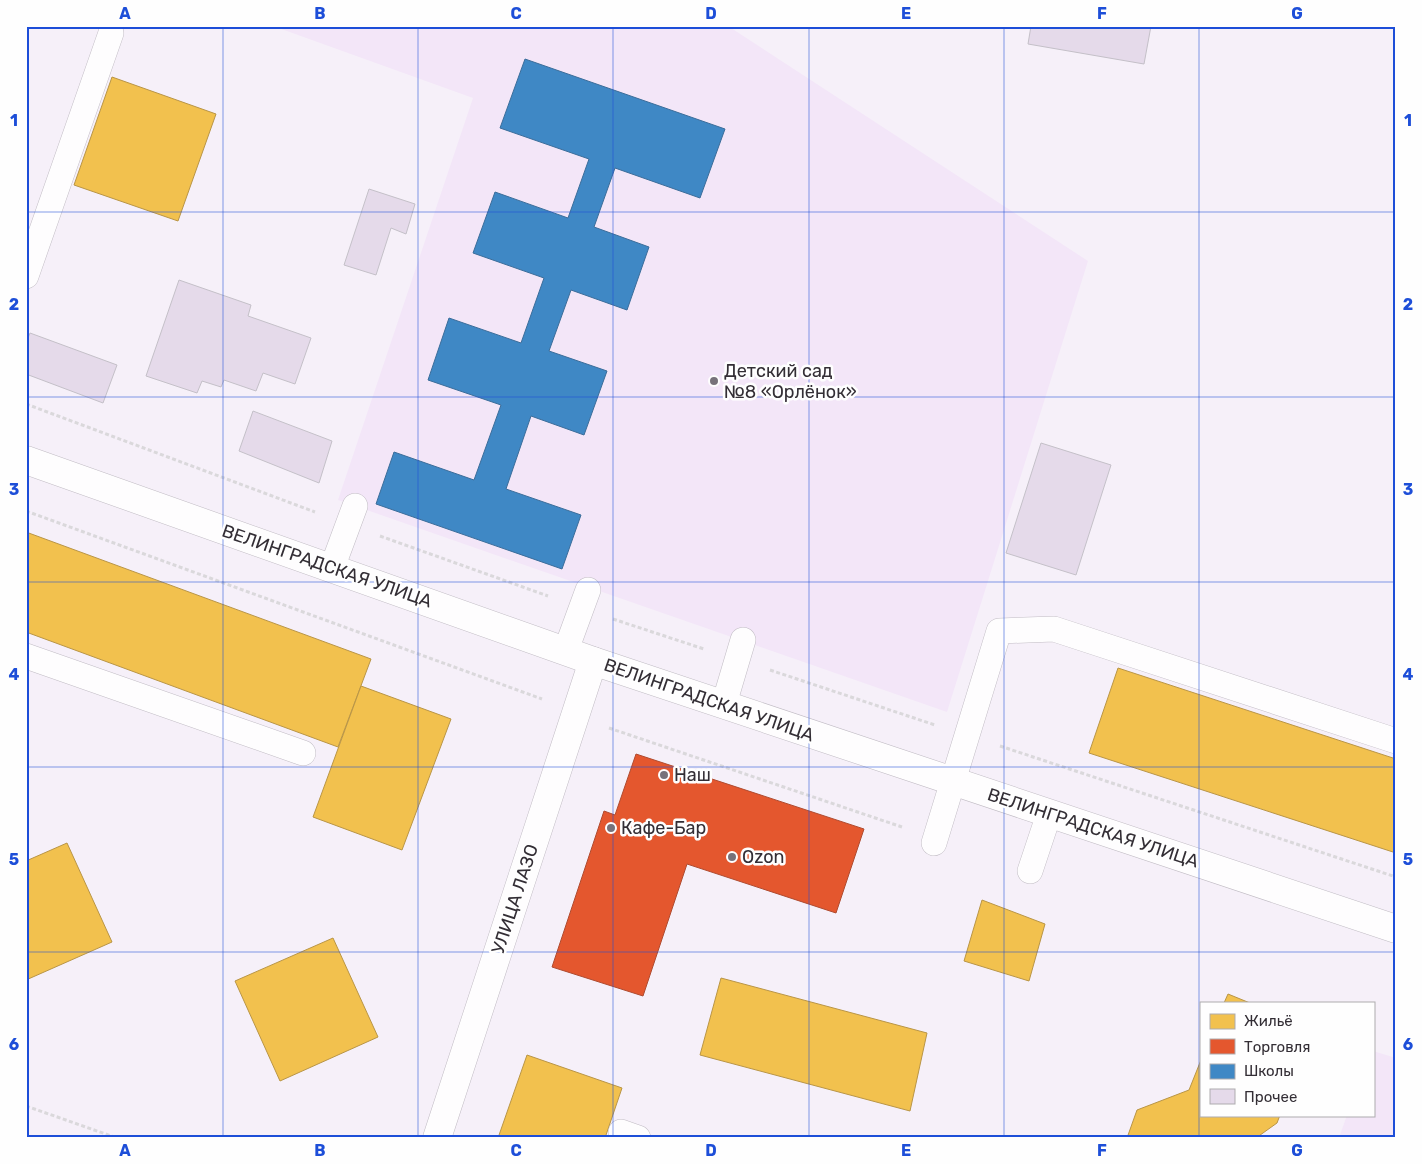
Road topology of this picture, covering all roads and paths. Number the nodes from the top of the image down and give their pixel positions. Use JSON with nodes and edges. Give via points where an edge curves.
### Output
{"nodes":[{"id":1,"x":111,"y":33,"type":"dead end"},
{"id":2,"x":26,"y":276,"type":"edge"},
{"id":3,"x":26,"y":460,"type":"edge"},
{"id":4,"x":355,"y":506,"type":"dead end"},
{"id":5,"x":26,"y":511,"type":"edge"},
{"id":6,"x":332,"y":568,"type":"junction"},
{"id":7,"x":588,"y":590,"type":"dead end"},
{"id":8,"x":743,"y":640,"type":"dead end"},
{"id":9,"x":566,"y":650,"type":"junction"},
{"id":10,"x":26,"y":656,"type":"edge"},
{"id":11,"x":594,"y":660,"type":"junction"},
{"id":12,"x":724,"y":704,"type":"junction"},
{"id":13,"x":575,"y":716,"type":"junction"},
{"id":14,"x":1396,"y":741,"type":"edge"},
{"id":15,"x":303,"y":753,"type":"dead end"},
{"id":16,"x":953,"y":781,"type":"junction"},
{"id":17,"x":943,"y":814,"type":"junction"},
{"id":18,"x":1049,"y":814,"type":"junction"},
{"id":19,"x":934,"y":843,"type":"dead end"},
{"id":20,"x":1030,"y":871,"type":"dead end"},
{"id":21,"x":1396,"y":929,"type":"edge"},
{"id":22,"x":26,"y":1106,"type":"edge"},
{"id":23,"x":117,"y":1138,"type":"edge"},
{"id":24,"x":437,"y":1138,"type":"edge"}],
"edges":[{"from":1,"to":2,"type":"lane"},
{"from":3,"to":6,"type":"street","name":"ВЕЛИНГРАДСКАЯ УЛИЦА"},
{"from":4,"to":6,"type":"lane"},
{"from":5,"to":13,"type":"path","via":[[539,698]]},
{"from":6,"to":9,"type":"street","name":"ВЕЛИНГРАДСКАЯ УЛИЦА"},
{"from":7,"to":9,"type":"lane"},
{"from":8,"to":12,"type":"lane"},
{"from":9,"to":11,"type":"street","name":"ВЕЛИНГРАДСКАЯ УЛИЦА"},
{"from":10,"to":15,"type":"lane"},
{"from":11,"to":12,"type":"street","name":"ВЕЛИНГРАДСКАЯ УЛИЦА"},
{"from":11,"to":13,"type":"street","name":"УЛИЦА ЛАЗО"},
{"from":12,"to":16,"type":"street","name":"ВЕЛИНГРАДСКАЯ УЛИЦА"},
{"from":13,"to":17,"type":"path","via":[[929,836],[936,811]]},
{"from":13,"to":24,"type":"street","name":"УЛИЦА ЛАЗО"},
{"from":14,"to":16,"type":"lane","via":[[1054,629],[999,631]]},
{"from":16,"to":17,"type":"lane"},
{"from":16,"to":18,"type":"street","name":"ВЕЛИНГРАДСКАЯ УЛИЦА"},
{"from":17,"to":19,"type":"lane"},
{"from":18,"to":20,"type":"lane"},
{"from":18,"to":21,"type":"street","name":"ВЕЛИНГРАДСКАЯ УЛИЦА"},
{"from":22,"to":23,"type":"path"}]}
